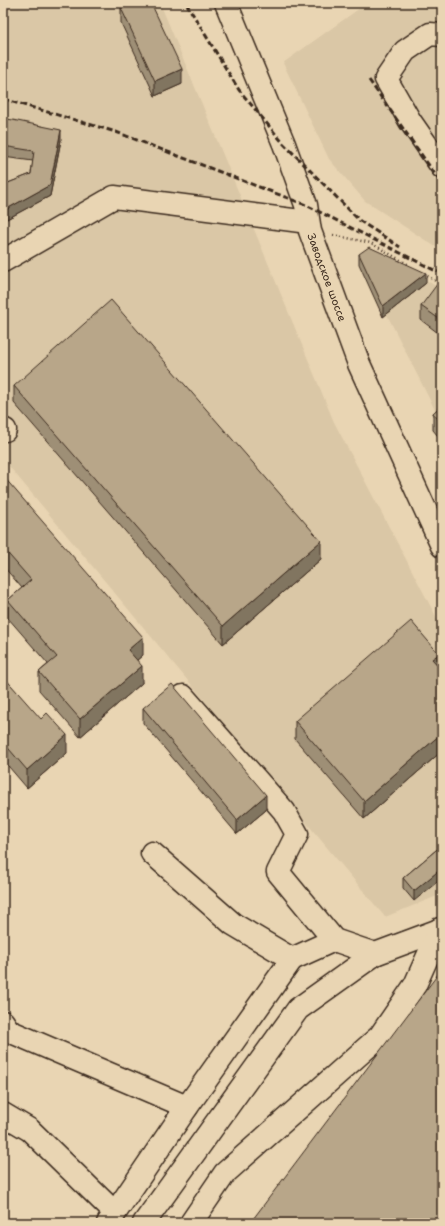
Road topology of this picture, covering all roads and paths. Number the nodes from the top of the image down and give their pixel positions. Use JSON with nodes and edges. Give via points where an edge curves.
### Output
{"nodes":[{"id":1,"x":226,"y":3,"type":"edge"},
{"id":2,"x":442,"y":35,"type":"edge"},
{"id":3,"x":442,"y":167,"type":"edge"},
{"id":4,"x":309,"y":226,"type":"junction"},
{"id":5,"x":3,"y":261,"type":"edge"},
{"id":6,"x":410,"y":266,"type":"edge"},
{"id":7,"x":423,"y":274,"type":"edge"},
{"id":8,"x":442,"y":285,"type":"edge"},
{"id":9,"x":442,"y":546,"type":"edge"},
{"id":10,"x":183,"y":696,"type":"edge"},
{"id":11,"x":152,"y":853,"type":"dead end"},
{"id":12,"x":441,"y":929,"type":"edge"},
{"id":13,"x":334,"y":940,"type":"junction"},
{"id":14,"x":375,"y":954,"type":"junction"},
{"id":15,"x":292,"y":960,"type":"junction"},
{"id":16,"x":3,"y":1022,"type":"edge"},
{"id":17,"x":188,"y":1107,"type":"junction"},
{"id":18,"x":3,"y":1114,"type":"edge"},
{"id":19,"x":112,"y":1218,"type":"edge"},
{"id":20,"x":144,"y":1223,"type":"edge"},
{"id":21,"x":191,"y":1223,"type":"edge"}],
"edges":[{"from":1,"to":4,"type":"main road","name":"Заводское шоссе","via":[[284,144],[306,205]]},
{"from":2,"to":3,"type":"main road","via":[[430,34],[405,51],[386,79],[410,121]]},
{"from":4,"to":5,"type":"main road","via":[[114,197]]},
{"from":4,"to":6,"type":"path","via":[[371,242]]},
{"from":4,"to":9,"type":"main road","name":"Заводское шоссе","via":[[359,364]]},
{"from":7,"to":8,"type":"path"},
{"from":10,"to":13,"type":"main road","via":[[284,811],[297,834],[278,872]]},
{"from":11,"to":15,"type":"main road","via":[[233,924]]},
{"from":12,"to":14,"type":"main road"},
{"from":12,"to":21,"type":"main road","via":[[414,984],[380,1036],[225,1173]]},
{"from":13,"to":14,"type":"main road"},
{"from":13,"to":15,"type":"main road"},
{"from":14,"to":20,"type":"main road","via":[[298,1009]]},
{"from":15,"to":17,"type":"main road"},
{"from":16,"to":17,"type":"main road","via":[[9,1031]]},
{"from":17,"to":19,"type":"main road"},
{"from":18,"to":19,"type":"main road","via":[[30,1130]]}]}
